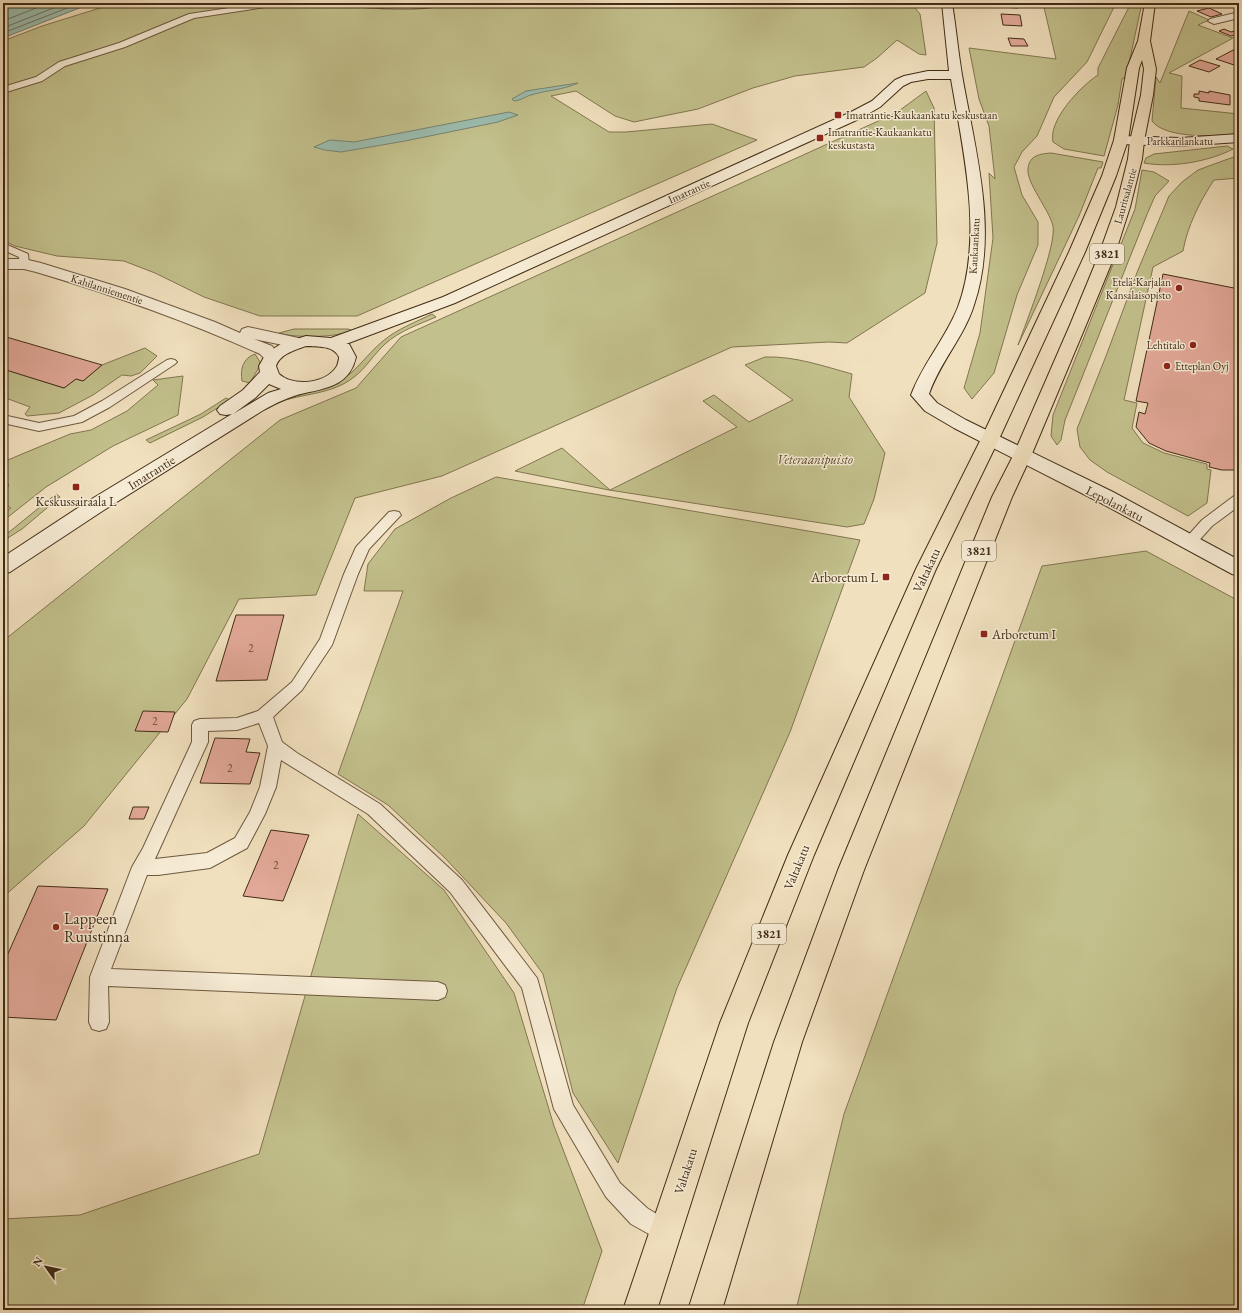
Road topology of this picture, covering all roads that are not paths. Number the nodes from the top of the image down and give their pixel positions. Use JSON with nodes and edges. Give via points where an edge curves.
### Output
{"nodes":[{"id":1,"x":278,"y":3,"type":"edge"},
{"id":2,"x":350,"y":3,"type":"edge"},
{"id":3,"x":442,"y":3,"type":"edge"},
{"id":4,"x":947,"y":3,"type":"edge"},
{"id":5,"x":1150,"y":3,"type":"edge"},
{"id":6,"x":1239,"y":15,"type":"edge"},
{"id":7,"x":1214,"y":22,"type":"dead end"},
{"id":8,"x":1144,"y":41,"type":"junction"},
{"id":9,"x":956,"y":75,"type":"junction"},
{"id":10,"x":3,"y":90,"type":"edge"},
{"id":11,"x":1238,"y":139,"type":"edge"},
{"id":12,"x":1121,"y":140,"type":"junction"},
{"id":13,"x":1137,"y":141,"type":"junction"},
{"id":14,"x":3,"y":246,"type":"edge"},
{"id":15,"x":3,"y":264,"type":"edge"},
{"id":16,"x":24,"y":264,"type":"junction"},
{"id":17,"x":419,"y":312,"type":"junction"},
{"id":18,"x":210,"y":325,"type":"junction"},
{"id":19,"x":297,"y":343,"type":"junction"},
{"id":20,"x":332,"y":343,"type":"junction"},
{"id":21,"x":349,"y":358,"type":"junction"},
{"id":22,"x":171,"y":362,"type":"dead end"},
{"id":23,"x":270,"y":365,"type":"junction"},
{"id":24,"x":305,"y":387,"type":"junction"},
{"id":25,"x":3,"y":419,"type":"edge"},
{"id":26,"x":990,"y":439,"type":"junction"},
{"id":27,"x":1022,"y":456,"type":"junction"},
{"id":28,"x":1239,"y":498,"type":"edge"},
{"id":29,"x":394,"y":515,"type":"dead end"},
{"id":30,"x":1190,"y":542,"type":"junction"},
{"id":31,"x":3,"y":550,"type":"edge"},
{"id":32,"x":3,"y":567,"type":"edge"},
{"id":33,"x":1239,"y":569,"type":"edge"},
{"id":34,"x":264,"y":715,"type":"junction"},
{"id":35,"x":276,"y":746,"type":"junction"},
{"id":36,"x":141,"y":867,"type":"junction"},
{"id":37,"x":99,"y":977,"type":"junction"},
{"id":38,"x":438,"y":991,"type":"dead end"},
{"id":39,"x":99,"y":1022,"type":"dead end"},
{"id":40,"x":665,"y":1232,"type":"junction"},
{"id":41,"x":640,"y":1310,"type":"edge"},
{"id":42,"x":705,"y":1310,"type":"edge"}],
"edges":[{"from":1,"to":10,"type":"lane","via":[[192,16],[122,45],[62,64],[39,79]]},
{"from":2,"to":3,"type":"lane","via":[[390,7]]},
{"from":4,"to":9,"type":"street","name":"Kaukaankatu"},
{"from":5,"to":8,"type":"main road","name":"Lauritsalantie","number":"3821"},
{"from":6,"to":7,"type":"street"},
{"from":8,"to":12,"type":"main road","name":"Lauritsalantie","number":"3821","via":[[1133,68]]},
{"from":8,"to":13,"type":"main road","name":"Lauritsalantie","number":"3821","via":[[1150,69]]},
{"from":9,"to":17,"type":"street","name":"Imatrantie","via":[[928,75],[908,79],[899,83],[876,104],[856,115]]},
{"from":9,"to":26,"type":"street","name":"Kaukaankatu","via":[[975,195],[977,238],[974,274],[966,306],[924,381],[920,395],[931,407]]},
{"from":11,"to":13,"type":"street","name":"Parkkarilankatu"},
{"from":12,"to":13,"type":"street","name":"Parkkarilankatu"},
{"from":12,"to":26,"type":"main road","name":"Lauritsalantie","number":"3821","via":[[1098,204]]},
{"from":13,"to":27,"type":"main road","name":"Lauritsalantie","number":"3821","via":[[1135,159],[1106,257]]},
{"from":14,"to":16,"type":"lane","via":[[24,256]]},
{"from":15,"to":16,"type":"street","name":"Kahilanniementie"},
{"from":16,"to":18,"type":"street","name":"Kahilanniementie","via":[[119,292]]},
{"from":17,"to":20,"type":"street","name":"Imatrantie"},
{"from":17,"to":21,"type":"street","name":"Imatrantie"},
{"from":18,"to":19,"type":"street","name":"Kahilanniementie"},
{"from":18,"to":23,"type":"street","name":"Kahilanniementie","via":[[266,350]]},
{"from":19,"to":20,"type":"street"},
{"from":19,"to":23,"type":"street","via":[[285,348]]},
{"from":20,"to":21,"type":"street","via":[[340,346]]},
{"from":21,"to":24,"type":"street","via":[[348,364],[337,377]]},
{"from":22,"to":25,"type":"lane","via":[[106,404],[78,418],[40,427]]},
{"from":23,"to":24,"type":"street","via":[[273,379],[282,384]]},
{"from":23,"to":31,"type":"street","name":"Imatrantie","via":[[249,394]]},
{"from":24,"to":32,"type":"street","name":"Imatrantie","via":[[274,397],[256,407],[97,505]]},
{"from":26,"to":27,"type":"street","name":"Lepolankatu"},
{"from":26,"to":40,"type":"main road","name":"Valtakatu","number":"3821","via":[[926,569],[801,855],[734,1023]]},
{"from":27,"to":30,"type":"street","name":"Lepolankatu"},
{"from":27,"to":42,"type":"main road","number":"3821","via":[[993,519],[851,870],[788,1042]]},
{"from":28,"to":30,"type":"lane","via":[[1207,523]]},
{"from":29,"to":34,"type":"lane","via":[[363,547],[327,641],[297,686]]},
{"from":30,"to":33,"type":"street","name":"Lepolankatu"},
{"from":34,"to":35,"type":"lane"},
{"from":34,"to":36,"type":"lane","via":[[237,724],[200,725],[200,742]]},
{"from":35,"to":36,"type":"lane","via":[[268,787],[241,843],[210,860]]},
{"from":35,"to":40,"type":"lane","via":[[291,758],[374,808],[456,886],[530,984],[564,1109],[614,1190],[639,1216]]},
{"from":36,"to":37,"type":"lane"},
{"from":37,"to":38,"type":"lane"},
{"from":37,"to":39,"type":"lane"},
{"from":40,"to":41,"type":"main road","name":"Valtakatu","number":"3821"}]}
